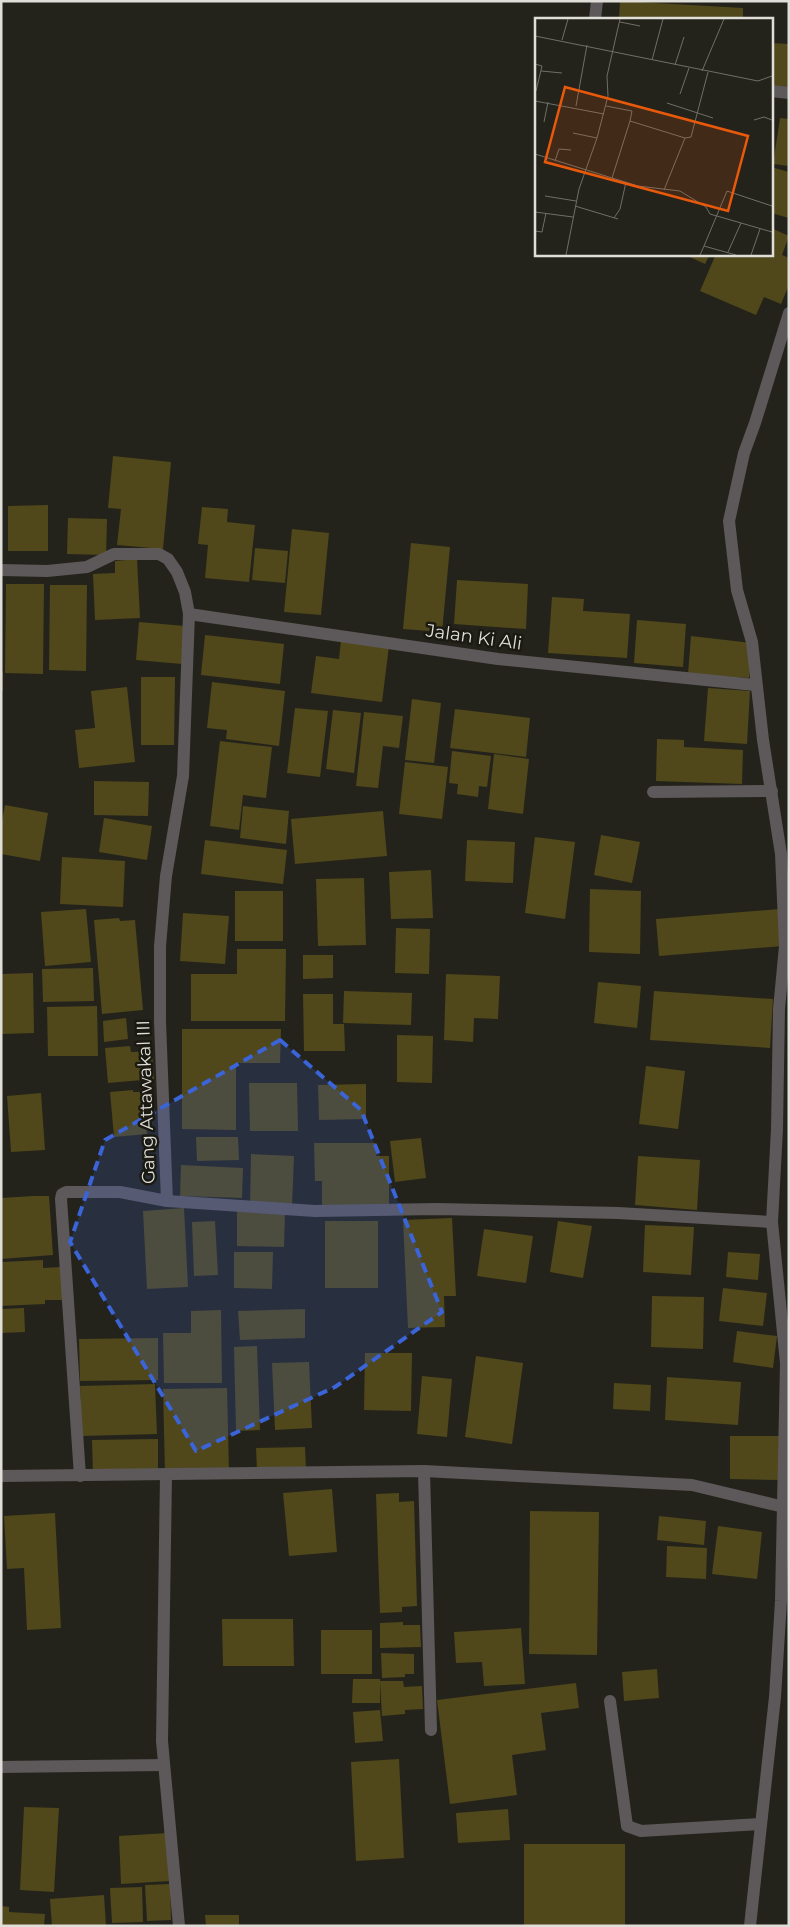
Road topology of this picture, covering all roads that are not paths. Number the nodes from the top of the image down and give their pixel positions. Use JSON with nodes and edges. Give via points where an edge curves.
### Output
{"nodes":[{"id":1,"x":596,"y":1,"type":"edge"},
{"id":2,"x":595,"y":18,"type":"edge"},
{"id":3,"x":772,"y":91,"type":"edge"},
{"id":4,"x":789,"y":93,"type":"edge"},
{"id":5,"x":789,"y":313,"type":"edge"},
{"id":6,"x":1,"y":570,"type":"edge"},
{"id":7,"x":189,"y":614,"type":"junction"},
{"id":8,"x":755,"y":684,"type":"junction"},
{"id":9,"x":772,"y":791,"type":"junction"},
{"id":10,"x":653,"y":792,"type":"dead end"},
{"id":11,"x":784,"y":1070,"type":"edge"},
{"id":12,"x":167,"y":1201,"type":"junction"},
{"id":13,"x":772,"y":1222,"type":"junction"},
{"id":14,"x":424,"y":1471,"type":"junction"},
{"id":15,"x":1,"y":1476,"type":"edge"},
{"id":16,"x":80,"y":1476,"type":"junction"},
{"id":17,"x":166,"y":1476,"type":"junction"},
{"id":18,"x":785,"y":1507,"type":"edge"},
{"id":19,"x":610,"y":1701,"type":"dead end"},
{"id":20,"x":430,"y":1730,"type":"dead end"},
{"id":21,"x":164,"y":1765,"type":"junction"},
{"id":22,"x":1,"y":1767,"type":"edge"},
{"id":23,"x":760,"y":1824,"type":"junction"},
{"id":24,"x":179,"y":1926,"type":"edge"},
{"id":25,"x":750,"y":1926,"type":"edge"}],
"edges":[{"from":1,"to":2,"type":"street"},
{"from":3,"to":4,"type":"street"},
{"from":5,"to":8,"type":"street","via":[[744,453],[729,522],[737,590],[752,642]]},
{"from":6,"to":7,"type":"street","name":"Gang Attawakal III","via":[[87,567],[114,554],[159,554],[168,559],[177,572]]},
{"from":7,"to":8,"type":"street","name":"Jalan Ki Ali","via":[[498,658]]},
{"from":7,"to":12,"type":"street","name":"Gang Attawakal III","via":[[184,766],[166,876],[160,946]]},
{"from":8,"to":9,"type":"street"},
{"from":9,"to":10,"type":"street"},
{"from":9,"to":11,"type":"street","via":[[781,854],[785,946],[779,1009]]},
{"from":11,"to":13,"type":"street"},
{"from":12,"to":13,"type":"street","via":[[316,1211],[437,1209],[618,1213]]},
{"from":12,"to":16,"type":"street","name":"Gang Attawakal III","via":[[120,1192],[62,1194]]},
{"from":13,"to":18,"type":"street","via":[[786,1363]]},
{"from":14,"to":17,"type":"street"},
{"from":14,"to":18,"type":"street","via":[[692,1485]]},
{"from":14,"to":20,"type":"street"},
{"from":15,"to":16,"type":"street"},
{"from":16,"to":17,"type":"street"},
{"from":17,"to":21,"type":"street","via":[[161,1662]]},
{"from":18,"to":23,"type":"street","via":[[775,1698]]},
{"from":19,"to":23,"type":"street","via":[[628,1826],[641,1831]]},
{"from":21,"to":22,"type":"street"},
{"from":21,"to":24,"type":"street"},
{"from":23,"to":25,"type":"street"}]}
